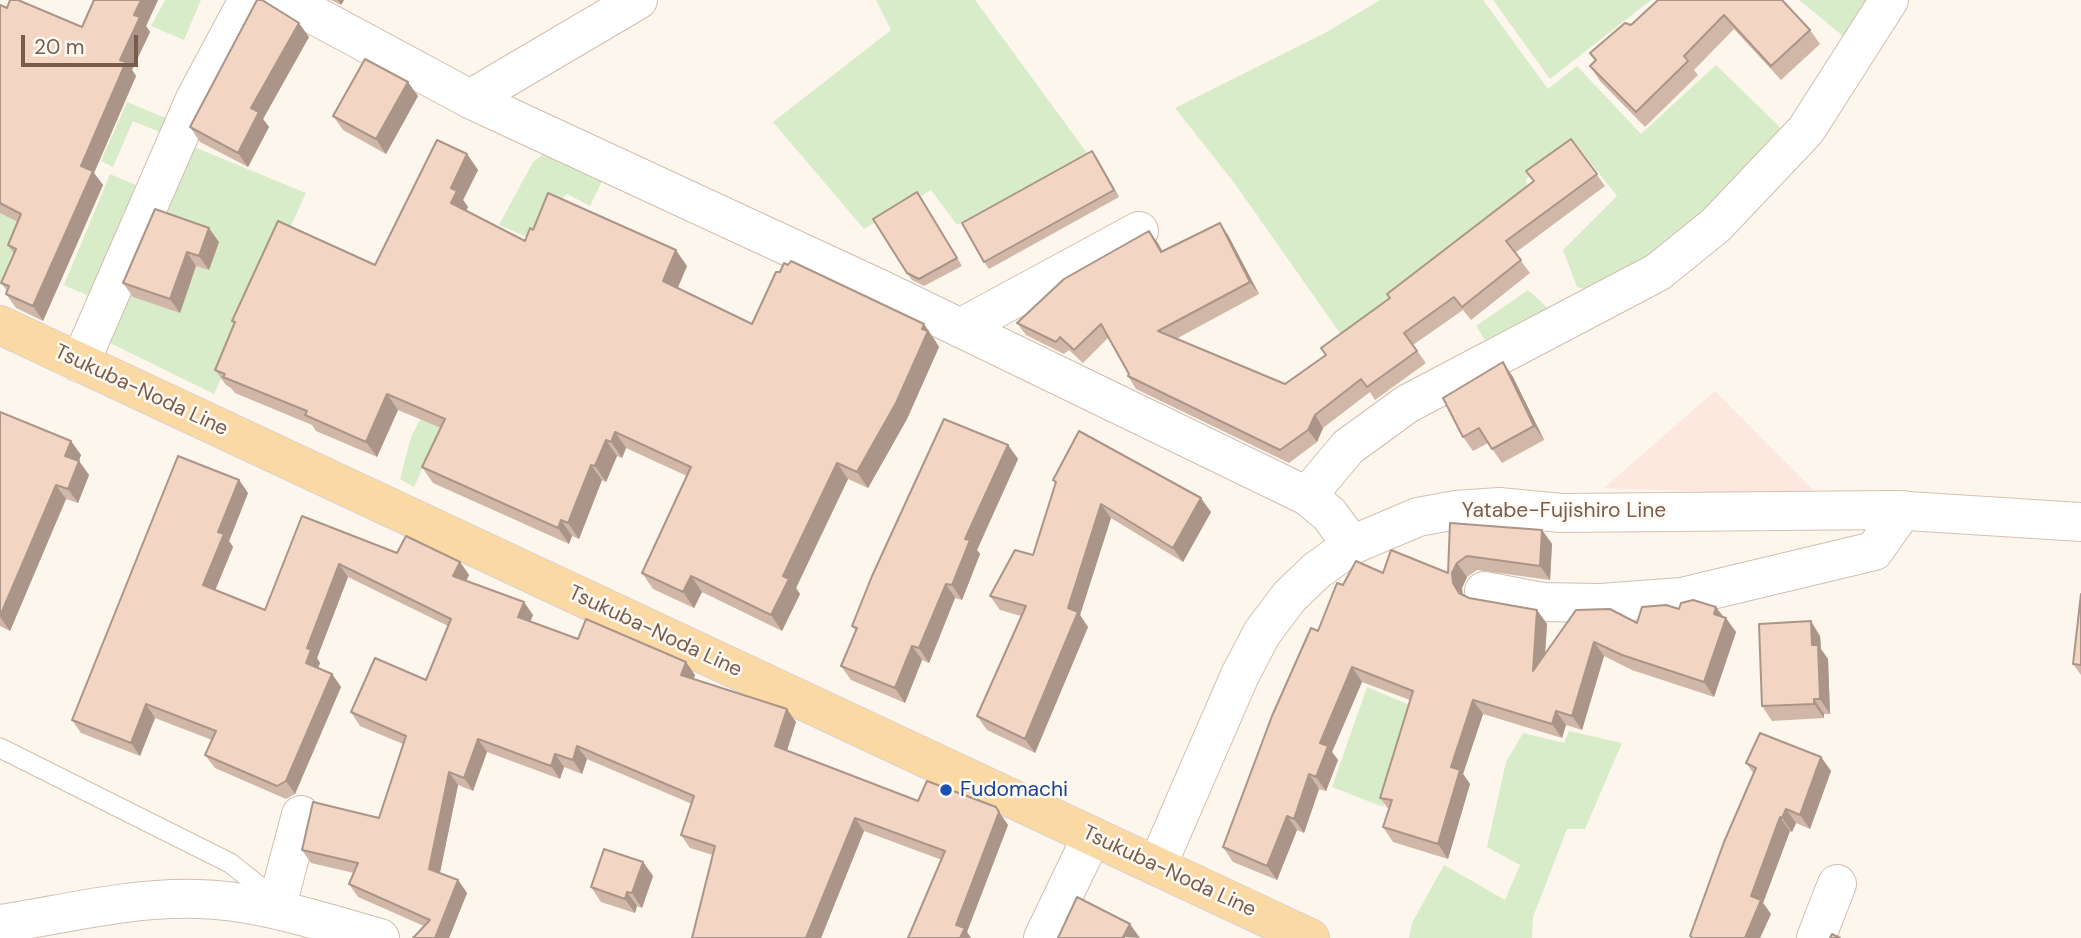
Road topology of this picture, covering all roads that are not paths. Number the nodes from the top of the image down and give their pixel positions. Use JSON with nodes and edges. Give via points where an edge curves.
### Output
{"nodes":[{"id":1,"x":248,"y":0,"type":"edge"},
{"id":2,"x":286,"y":0,"type":"edge"},
{"id":3,"x":638,"y":0,"type":"edge"},
{"id":4,"x":1889,"y":0,"type":"edge"},
{"id":5,"x":470,"y":99,"type":"junction"},
{"id":6,"x":1139,"y":231,"type":"dead end"},
{"id":7,"x":0,"y":325,"type":"edge"},
{"id":8,"x":960,"y":328,"type":"junction"},
{"id":9,"x":80,"y":363,"type":"junction"},
{"id":10,"x":1307,"y":496,"type":"junction"},
{"id":11,"x":1903,"y":510,"type":"junction"},
{"id":12,"x":2081,"y":522,"type":"edge"},
{"id":13,"x":1352,"y":545,"type":"junction"},
{"id":14,"x":1484,"y":591,"type":"dead end"},
{"id":15,"x":0,"y":748,"type":"edge"},
{"id":16,"x":301,"y":815,"type":"dead end"},
{"id":17,"x":1092,"y":835,"type":"junction"},
{"id":18,"x":1157,"y":866,"type":"junction"},
{"id":19,"x":1838,"y":884,"type":"dead end"},
{"id":20,"x":277,"y":905,"type":"junction"},
{"id":21,"x":0,"y":924,"type":"edge"},
{"id":22,"x":380,"y":938,"type":"edge"},
{"id":23,"x":1043,"y":938,"type":"edge"},
{"id":24,"x":1310,"y":938,"type":"edge"},
{"id":25,"x":1816,"y":938,"type":"edge"}],
"edges":[{"from":1,"to":9,"type":"street","via":[[195,99]]},
{"from":2,"to":5,"type":"street"},
{"from":3,"to":5,"type":"street"},
{"from":4,"to":10,"type":"street","via":[[1806,130],[1716,225],[1658,272],[1407,404],[1348,447]]},
{"from":5,"to":8,"type":"street"},
{"from":6,"to":8,"type":"street"},
{"from":7,"to":9,"type":"main road","name":"Tsukuba-Noda Line"},
{"from":8,"to":10,"type":"street"},
{"from":9,"to":17,"type":"main road","name":"Tsukuba-Noda Line"},
{"from":10,"to":13,"type":"street","via":[[1329,514]]},
{"from":11,"to":12,"type":"street","name":"Yatabe-Fujishiro Line"},
{"from":11,"to":13,"type":"street","name":"Yatabe-Fujishiro Line","via":[[1561,513],[1499,507],[1418,517]]},
{"from":11,"to":14,"type":"street","via":[[1874,551],[1682,597],[1600,603],[1542,601]]},
{"from":13,"to":18,"type":"street","name":"Yatabe-Fujishiro Line","via":[[1289,597],[1262,633]]},
{"from":15,"to":20,"type":"lane","via":[[230,863]]},
{"from":16,"to":20,"type":"street"},
{"from":17,"to":18,"type":"main road","name":"Tsukuba-Noda Line"},
{"from":17,"to":23,"type":"street"},
{"from":18,"to":24,"type":"main road","name":"Tsukuba-Noda Line"},
{"from":19,"to":25,"type":"street"},
{"from":20,"to":21,"type":"street","via":[[199,898],[144,900]]},
{"from":20,"to":22,"type":"street"}]}
